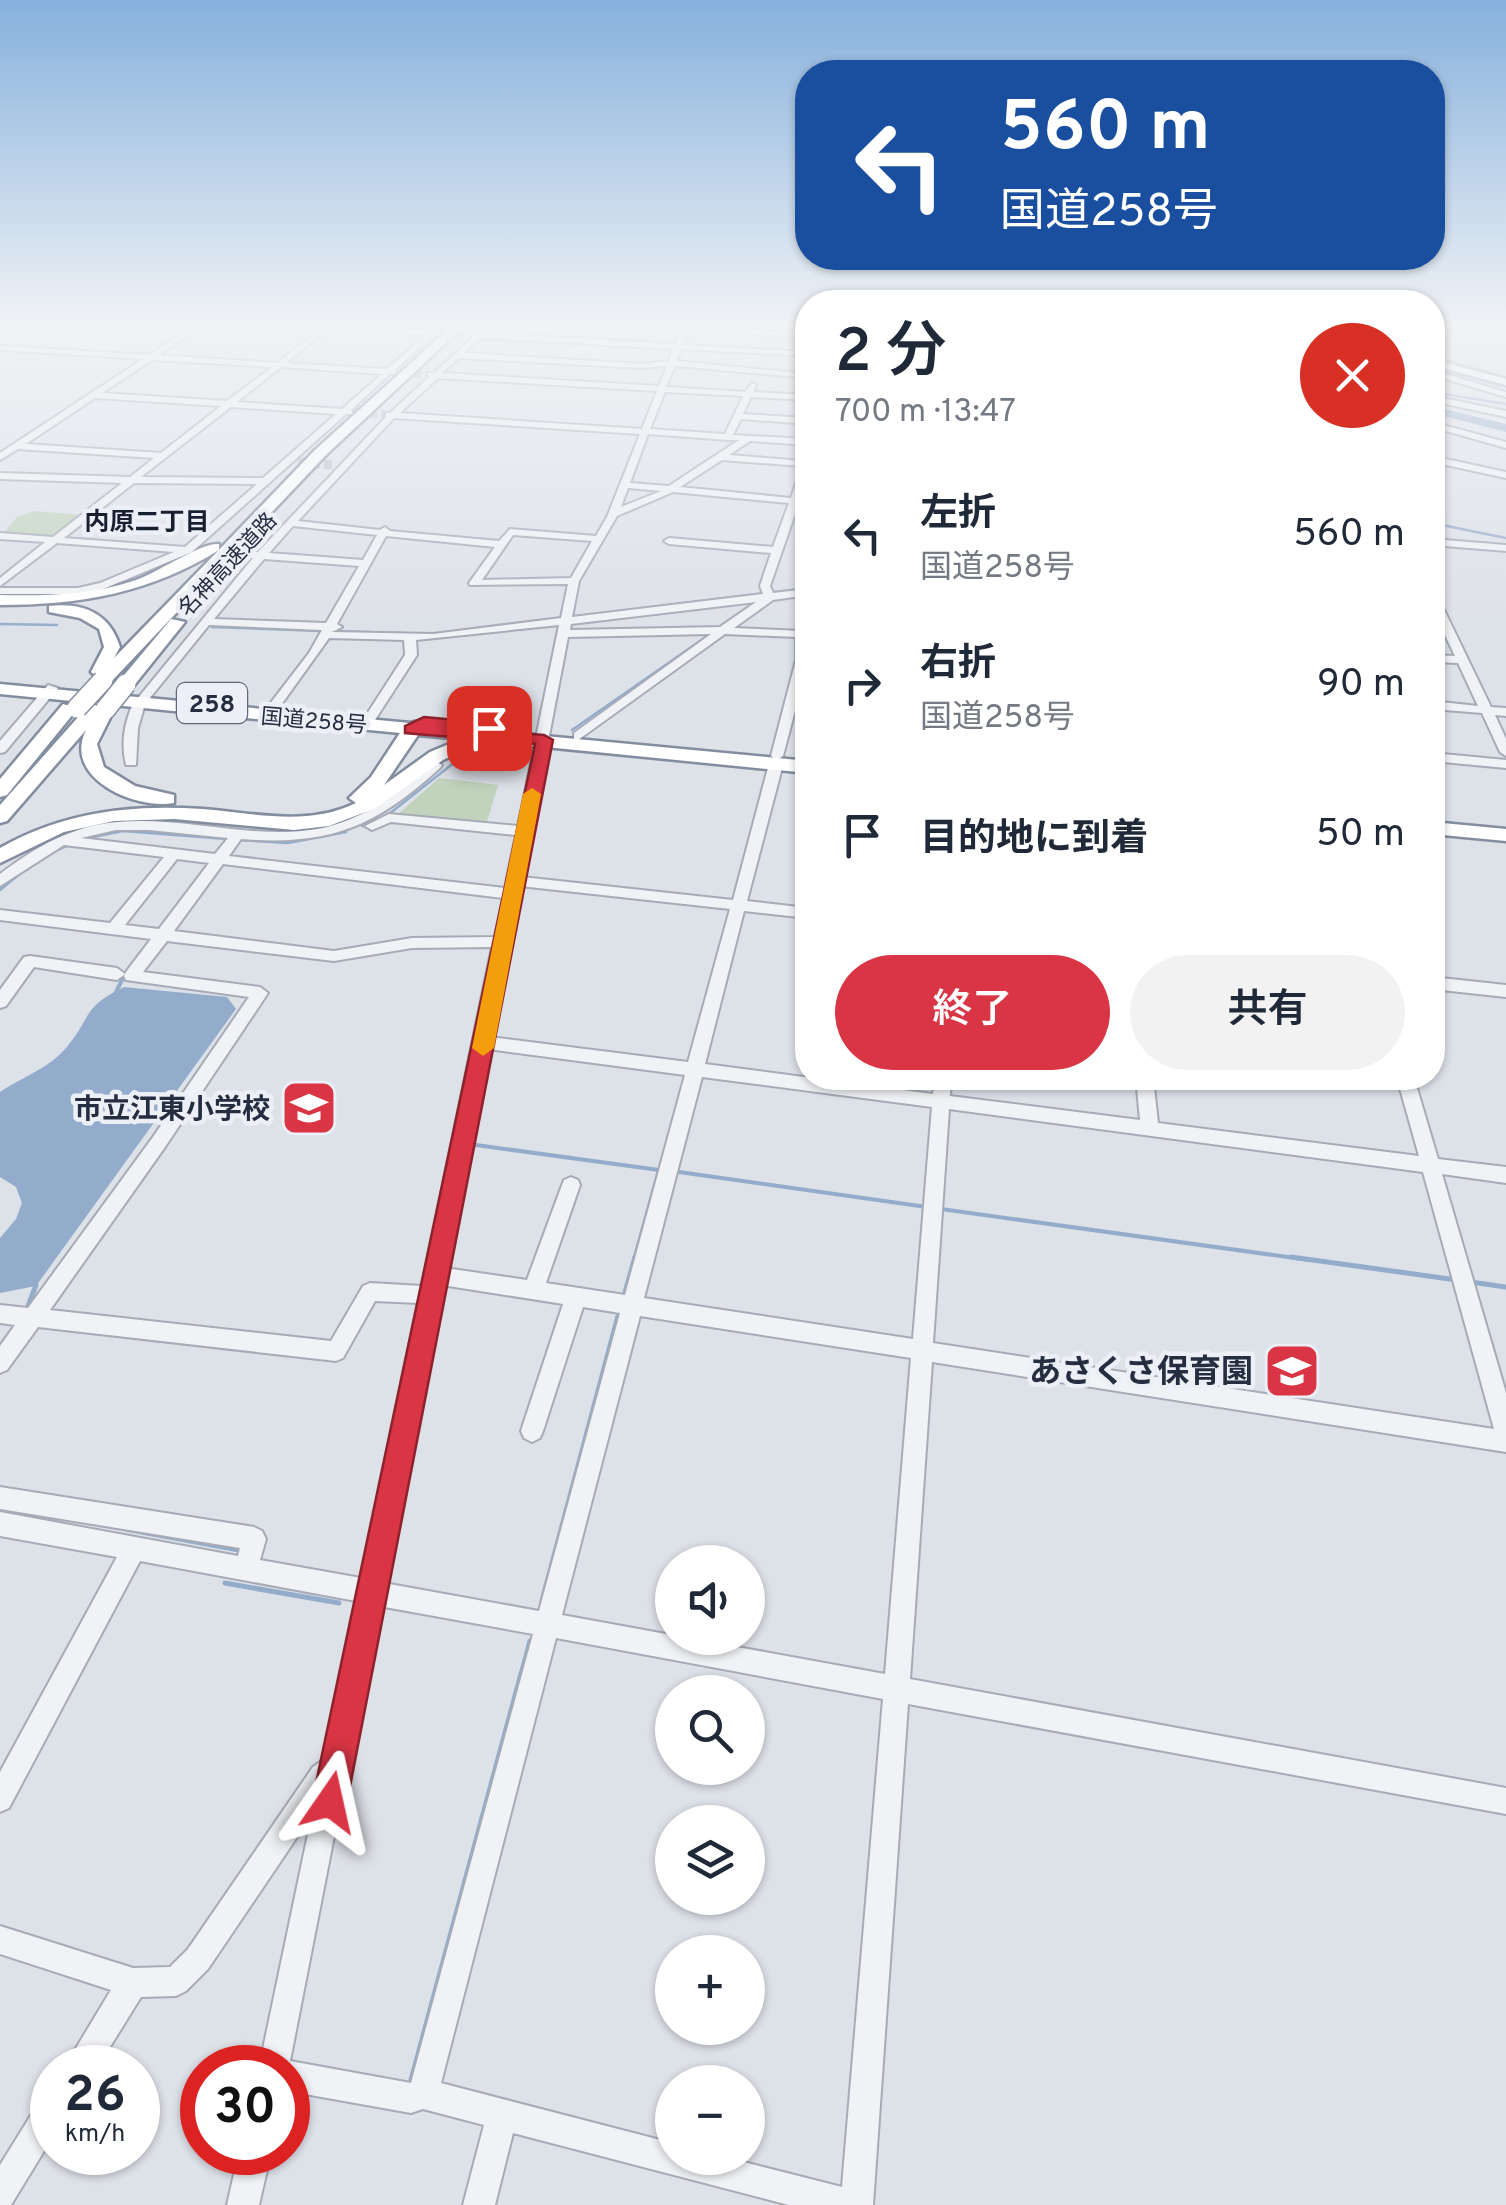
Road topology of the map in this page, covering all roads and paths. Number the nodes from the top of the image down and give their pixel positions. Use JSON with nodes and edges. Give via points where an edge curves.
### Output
{"nodes":[{"id":1,"x":42,"y":429,"type":"edge"},
{"id":2,"x":197,"y":429,"type":"edge"},
{"id":3,"x":334,"y":429,"type":"edge"},
{"id":4,"x":337,"y":429,"type":"edge"},
{"id":5,"x":339,"y":429,"type":"edge"},
{"id":6,"x":360,"y":429,"type":"edge"},
{"id":7,"x":374,"y":429,"type":"edge"},
{"id":8,"x":611,"y":429,"type":"edge"},
{"id":9,"x":732,"y":429,"type":"edge"},
{"id":10,"x":1450,"y":429,"type":"edge"},
{"id":11,"x":645,"y":431,"type":"junction"},
{"id":12,"x":728,"y":437,"type":"junction"},
{"id":13,"x":748,"y":438,"type":"junction"},
{"id":14,"x":795,"y":441,"type":"edge"},
{"id":15,"x":1506,"y":444,"type":"edge"},
{"id":16,"x":17,"y":446,"type":"junction"},
{"id":17,"x":162,"y":456,"type":"junction"},
{"id":18,"x":0,"y":457,"type":"edge"},
{"id":19,"x":719,"y":457,"type":"junction"},
{"id":20,"x":795,"y":462,"type":"edge"},
{"id":21,"x":1445,"y":462,"type":"edge"},
{"id":22,"x":1506,"y":475,"type":"edge"},
{"id":23,"x":0,"y":476,"type":"edge"},
{"id":24,"x":131,"y":480,"type":"junction"},
{"id":25,"x":266,"y":481,"type":"junction"},
{"id":26,"x":624,"y":485,"type":"junction"},
{"id":27,"x":667,"y":492,"type":"junction"},
{"id":28,"x":795,"y":498,"type":"edge"},
{"id":29,"x":794,"y":501,"type":"junction"},
{"id":30,"x":613,"y":514,"type":"junction"},
{"id":31,"x":291,"y":522,"type":"junction"},
{"id":32,"x":385,"y":530,"type":"junction"},
{"id":33,"x":0,"y":536,"type":"edge"},
{"id":34,"x":600,"y":538,"type":"junction"},
{"id":35,"x":53,"y":541,"type":"junction"},
{"id":36,"x":668,"y":542,"type":"dead end"},
{"id":37,"x":1445,"y":543,"type":"edge"},
{"id":38,"x":502,"y":544,"type":"junction"},
{"id":39,"x":1506,"y":548,"type":"edge"},
{"id":40,"x":194,"y":550,"type":"junction"},
{"id":41,"x":778,"y":550,"type":"junction"},
{"id":42,"x":244,"y":554,"type":"dead end"},
{"id":43,"x":261,"y":555,"type":"junction"},
{"id":44,"x":364,"y":563,"type":"junction"},
{"id":45,"x":574,"y":582,"type":"junction"},
{"id":46,"x":0,"y":583,"type":"edge"},
{"id":47,"x":0,"y":591,"type":"edge"},
{"id":48,"x":795,"y":593,"type":"edge"},
{"id":49,"x":769,"y":594,"type":"junction"},
{"id":50,"x":0,"y":603,"type":"edge"},
{"id":51,"x":207,"y":622,"type":"junction"},
{"id":52,"x":568,"y":622,"type":"junction"},
{"id":53,"x":1445,"y":623,"type":"edge"},
{"id":54,"x":1447,"y":627,"type":"joint"},
{"id":55,"x":326,"y":631,"type":"junction"},
{"id":56,"x":717,"y":631,"type":"junction"},
{"id":57,"x":446,"y":633,"type":"junction"},
{"id":58,"x":795,"y":634,"type":"edge"},
{"id":59,"x":410,"y":638,"type":"junction"},
{"id":60,"x":1445,"y":659,"type":"edge"},
{"id":61,"x":1463,"y":660,"type":"junction"},
{"id":62,"x":110,"y":682,"type":"junction"},
{"id":63,"x":0,"y":686,"type":"edge"},
{"id":64,"x":795,"y":688,"type":"edge"},
{"id":65,"x":50,"y":690,"type":"junction"},
{"id":66,"x":142,"y":700,"type":"junction"},
{"id":67,"x":1445,"y":706,"type":"edge"},
{"id":68,"x":272,"y":708,"type":"junction"},
{"id":69,"x":86,"y":709,"type":"junction"},
{"id":70,"x":1486,"y":710,"type":"junction"},
{"id":71,"x":1506,"y":712,"type":"edge"},
{"id":72,"x":371,"y":717,"type":"junction"},
{"id":73,"x":333,"y":722,"type":"junction"},
{"id":74,"x":421,"y":728,"type":"junction"},
{"id":75,"x":578,"y":736,"type":"junction"},
{"id":76,"x":500,"y":737,"type":"junction"},
{"id":77,"x":546,"y":737,"type":"junction"},
{"id":78,"x":0,"y":749,"type":"edge"},
{"id":79,"x":1506,"y":752,"type":"edge"},
{"id":80,"x":1445,"y":758,"type":"edge"},
{"id":81,"x":795,"y":759,"type":"edge"},
{"id":82,"x":777,"y":760,"type":"junction"},
{"id":83,"x":131,"y":762,"type":"dead end"},
{"id":84,"x":795,"y":764,"type":"edge"},
{"id":85,"x":1506,"y":764,"type":"edge"},
{"id":86,"x":428,"y":766,"type":"junction"},
{"id":87,"x":381,"y":780,"type":"junction"},
{"id":88,"x":0,"y":792,"type":"edge"},
{"id":89,"x":0,"y":818,"type":"edge"},
{"id":90,"x":1445,"y":820,"type":"edge"},
{"id":91,"x":352,"y":825,"type":"junction"},
{"id":92,"x":1506,"y":825,"type":"edge"},
{"id":93,"x":1445,"y":829,"type":"edge"},
{"id":94,"x":524,"y":831,"type":"junction"},
{"id":95,"x":1506,"y":835,"type":"edge"},
{"id":96,"x":235,"y":838,"type":"junction"},
{"id":97,"x":70,"y":842,"type":"junction"},
{"id":98,"x":173,"y":855,"type":"junction"},
{"id":99,"x":0,"y":857,"type":"edge"},
{"id":100,"x":214,"y":860,"type":"junction"},
{"id":101,"x":0,"y":881,"type":"edge"},
{"id":102,"x":513,"y":887,"type":"junction"},
{"id":103,"x":737,"y":906,"type":"junction"},
{"id":104,"x":795,"y":912,"type":"edge"},
{"id":105,"x":0,"y":915,"type":"edge"},
{"id":106,"x":114,"y":929,"type":"junction"},
{"id":107,"x":158,"y":934,"type":"junction"},
{"id":108,"x":504,"y":942,"type":"junction"},
{"id":109,"x":117,"y":974,"type":"dead end"},
{"id":110,"x":1445,"y":984,"type":"edge"},
{"id":111,"x":1506,"y":991,"type":"edge"},
{"id":112,"x":0,"y":1002,"type":"edge"},
{"id":113,"x":484,"y":1042,"type":"junction"},
{"id":114,"x":693,"y":1070,"type":"junction"},
{"id":115,"x":795,"y":1082,"type":"edge"},
{"id":116,"x":858,"y":1090,"type":"edge"},
{"id":117,"x":942,"y":1090,"type":"edge"},
{"id":118,"x":1146,"y":1090,"type":"edge"},
{"id":119,"x":1409,"y":1090,"type":"edge"},
{"id":120,"x":941,"y":1100,"type":"junction"},
{"id":121,"x":1149,"y":1126,"type":"junction"},
{"id":122,"x":1430,"y":1165,"type":"junction"},
{"id":123,"x":1506,"y":1174,"type":"edge"},
{"id":124,"x":570,"y":1185,"type":"dead end"},
{"id":125,"x":434,"y":1285,"type":"junction"},
{"id":126,"x":533,"y":1292,"type":"junction"},
{"id":127,"x":575,"y":1299,"type":"junction"},
{"id":128,"x":630,"y":1308,"type":"junction"},
{"id":129,"x":19,"y":1316,"type":"edge"},
{"id":130,"x":922,"y":1352,"type":"junction"},
{"id":131,"x":0,"y":1363,"type":"edge"},
{"id":132,"x":1506,"y":1431,"type":"edge"},
{"id":133,"x":532,"y":1432,"type":"dead end"},
{"id":134,"x":1506,"y":1442,"type":"edge"},
{"id":135,"x":0,"y":1498,"type":"edge"},
{"id":136,"x":1,"y":1527,"type":"edge"},
{"id":137,"x":134,"y":1549,"type":"junction"},
{"id":138,"x":246,"y":1569,"type":"junction"},
{"id":139,"x":371,"y":1593,"type":"junction"},
{"id":140,"x":546,"y":1623,"type":"junction"},
{"id":141,"x":898,"y":1690,"type":"junction"},
{"id":142,"x":338,"y":1765,"type":"junction"},
{"id":143,"x":0,"y":1799,"type":"edge"},
{"id":144,"x":1506,"y":1801,"type":"edge"},
{"id":145,"x":0,"y":1940,"type":"edge"},
{"id":146,"x":133,"y":1982,"type":"junction"},
{"id":147,"x":93,"y":2045,"type":"edge"},
{"id":148,"x":279,"y":2045,"type":"edge"},
{"id":149,"x":310,"y":2080,"type":"edge"},
{"id":150,"x":423,"y":2094,"type":"junction"},
{"id":151,"x":500,"y":2117,"type":"junction"},
{"id":152,"x":30,"y":2146,"type":"edge"},
{"id":153,"x":250,"y":2175,"type":"edge"},
{"id":154,"x":0,"y":2194,"type":"edge"},
{"id":155,"x":243,"y":2205,"type":"edge"},
{"id":156,"x":479,"y":2205,"type":"edge"},
{"id":157,"x":853,"y":2205,"type":"edge"}],
"edges":[{"from":1,"to":16,"type":"street"},
{"from":2,"to":17,"type":"street"},
{"from":3,"to":25,"type":"street"},
{"from":4,"to":50,"type":"highway","via":[[231,534],[177,569],[99,596]]},
{"from":5,"to":62,"type":"highway","name":"名神高速道路"},
{"from":6,"to":62,"type":"highway","name":"名神高速道路"},
{"from":7,"to":31,"type":"street"},
{"from":8,"to":11,"type":"street"},
{"from":9,"to":12,"type":"street"},
{"from":10,"to":15,"type":"street"},
{"from":11,"to":12,"type":"street"},
{"from":11,"to":26,"type":"street"},
{"from":12,"to":13,"type":"street"},
{"from":13,"to":14,"type":"street"},
{"from":13,"to":19,"type":"street"},
{"from":16,"to":17,"type":"street"},
{"from":16,"to":18,"type":"street"},
{"from":17,"to":24,"type":"street"},
{"from":19,"to":20,"type":"street"},
{"from":19,"to":27,"type":"street"},
{"from":21,"to":22,"type":"street"},
{"from":23,"to":24,"type":"street"},
{"from":24,"to":25,"type":"street"},
{"from":24,"to":35,"type":"street"},
{"from":25,"to":40,"type":"street"},
{"from":26,"to":27,"type":"street"},
{"from":26,"to":30,"type":"street"},
{"from":27,"to":29,"type":"street"},
{"from":27,"to":30,"type":"street"},
{"from":28,"to":29,"type":"street"},
{"from":29,"to":41,"type":"street"},
{"from":30,"to":34,"type":"street"},
{"from":31,"to":32,"type":"street"},
{"from":31,"to":43,"type":"street"},
{"from":32,"to":38,"type":"street"},
{"from":32,"to":44,"type":"street"},
{"from":33,"to":35,"type":"street"},
{"from":34,"to":38,"type":"street","via":[[510,532]]},
{"from":34,"to":45,"type":"street"},
{"from":35,"to":40,"type":"street"},
{"from":35,"to":46,"type":"street"},
{"from":36,"to":41,"type":"street"},
{"from":37,"to":39,"type":"street"},
{"from":38,"to":45,"type":"street","via":[[474,583]]},
{"from":40,"to":47,"type":"street","via":[[102,586]]},
{"from":41,"to":49,"type":"street","via":[[765,586]]},
{"from":42,"to":43,"type":"street"},
{"from":43,"to":44,"type":"street"},
{"from":43,"to":51,"type":"street"},
{"from":44,"to":55,"type":"street"},
{"from":45,"to":52,"type":"street"},
{"from":48,"to":49,"type":"street"},
{"from":49,"to":52,"type":"street"},
{"from":49,"to":56,"type":"street"},
{"from":50,"to":62,"type":"highway","via":[[74,611],[100,622],[112,646]]},
{"from":51,"to":55,"type":"street"},
{"from":51,"to":66,"type":"street"},
{"from":52,"to":56,"type":"street"},
{"from":52,"to":57,"type":"street"},
{"from":52,"to":77,"type":"street"},
{"from":53,"to":54,"type":"street"},
{"from":54,"to":61,"type":"street"},
{"from":55,"to":57,"type":"street"},
{"from":55,"to":59,"type":"street"},
{"from":55,"to":68,"type":"street"},
{"from":56,"to":58,"type":"street"},
{"from":56,"to":75,"type":"street"},
{"from":57,"to":59,"type":"street"},
{"from":59,"to":72,"type":"street","via":[[411,654]]},
{"from":60,"to":61,"type":"street"},
{"from":61,"to":70,"type":"street"},
{"from":62,"to":69,"type":"highway","bridge":true},
{"from":62,"to":69,"type":"highway","name":"名神高速道路","bridge":true},
{"from":63,"to":65,"type":"highway","name":"国道258号","number":"258"},
{"from":64,"to":82,"type":"street"},
{"from":65,"to":66,"type":"highway","name":"国道258号","number":"258"},
{"from":65,"to":78,"type":"street"},
{"from":66,"to":68,"type":"highway","name":"国道258号","number":"258"},
{"from":66,"to":73,"type":"highway","name":"国道258号","number":"258"},
{"from":66,"to":83,"type":"street","via":[[129,740]]},
{"from":67,"to":70,"type":"street"},
{"from":68,"to":72,"type":"highway","name":"国道258号","number":"258"},
{"from":69,"to":87,"type":"highway","via":[[90,762],[111,784],[144,794],[306,814],[356,800]]},
{"from":69,"to":88,"type":"highway","name":"名神高速道路"},
{"from":69,"to":89,"type":"highway","name":"名神高速道路"},
{"from":70,"to":71,"type":"street"},
{"from":70,"to":79,"type":"street"},
{"from":72,"to":74,"type":"highway","name":"国道258号","number":"258"},
{"from":73,"to":74,"type":"highway","name":"国道258号","number":"258"},
{"from":73,"to":87,"type":"highway","via":[[369,734],[382,746]]},
{"from":74,"to":76,"type":"highway","name":"国道258号","number":"258"},
{"from":74,"to":77,"type":"highway","name":"国道258号","number":"258"},
{"from":74,"to":86,"type":"highway","via":[[431,750]]},
{"from":74,"to":87,"type":"highway"},
{"from":75,"to":77,"type":"highway","name":"国道258号","number":"258"},
{"from":75,"to":82,"type":"highway","name":"国道258号","number":"258"},
{"from":76,"to":77,"type":"highway","name":"国道258号","number":"258"},
{"from":76,"to":86,"type":"highway","via":[[449,748]]},
{"from":77,"to":82,"type":"highway","name":"国道258号","number":"258"},
{"from":77,"to":94,"type":"street"},
{"from":80,"to":85,"type":"street"},
{"from":81,"to":82,"type":"highway","name":"国道258号","number":"258"},
{"from":82,"to":84,"type":"highway","name":"国道258号","number":"258"},
{"from":82,"to":103,"type":"street"},
{"from":86,"to":91,"type":"street","via":[[406,796]]},
{"from":86,"to":99,"type":"highway","via":[[380,800],[332,820],[299,824],[120,811],[61,824]]},
{"from":90,"to":92,"type":"highway"},
{"from":91,"to":94,"type":"street","via":[[356,832],[389,818]]},
{"from":91,"to":96,"type":"street","via":[[297,838]]},
{"from":93,"to":95,"type":"highway"},
{"from":94,"to":102,"type":"street"},
{"from":96,"to":97,"type":"street","via":[[125,825]]},
{"from":96,"to":100,"type":"street"},
{"from":97,"to":98,"type":"street"},
{"from":97,"to":101,"type":"street"},
{"from":98,"to":100,"type":"street"},
{"from":98,"to":106,"type":"street"},
{"from":100,"to":102,"type":"street"},
{"from":100,"to":107,"type":"street"},
{"from":102,"to":103,"type":"street"},
{"from":102,"to":108,"type":"street"},
{"from":103,"to":104,"type":"street"},
{"from":103,"to":114,"type":"street"},
{"from":105,"to":106,"type":"street"},
{"from":106,"to":107,"type":"street"},
{"from":107,"to":108,"type":"street","via":[[334,956],[412,943]]},
{"from":107,"to":129,"type":"street","via":[[132,976],[260,993],[160,1142]]},
{"from":108,"to":113,"type":"street"},
{"from":109,"to":112,"type":"street","via":[[30,961]]},
{"from":110,"to":111,"type":"street"},
{"from":113,"to":114,"type":"street"},
{"from":113,"to":125,"type":"street"},
{"from":114,"to":115,"type":"street"},
{"from":114,"to":128,"type":"street"},
{"from":116,"to":120,"type":"street"},
{"from":117,"to":120,"type":"street"},
{"from":118,"to":121,"type":"street"},
{"from":119,"to":122,"type":"street"},
{"from":120,"to":121,"type":"street"},
{"from":120,"to":130,"type":"street"},
{"from":121,"to":122,"type":"street"},
{"from":122,"to":123,"type":"street"},
{"from":122,"to":132,"type":"street"},
{"from":124,"to":126,"type":"street"},
{"from":125,"to":126,"type":"street"},
{"from":125,"to":129,"type":"street","via":[[370,1292],[336,1352]]},
{"from":125,"to":139,"type":"street"},
{"from":126,"to":127,"type":"street"},
{"from":127,"to":128,"type":"street"},
{"from":127,"to":133,"type":"street"},
{"from":128,"to":130,"type":"street"},
{"from":128,"to":140,"type":"street"},
{"from":129,"to":131,"type":"street"},
{"from":130,"to":134,"type":"street"},
{"from":130,"to":141,"type":"street"},
{"from":135,"to":138,"type":"street","via":[[254,1540]]},
{"from":136,"to":137,"type":"street"},
{"from":137,"to":138,"type":"street"},
{"from":137,"to":143,"type":"street"},
{"from":138,"to":139,"type":"street"},
{"from":139,"to":140,"type":"street"},
{"from":139,"to":142,"type":"street"},
{"from":140,"to":141,"type":"street"},
{"from":140,"to":150,"type":"street"},
{"from":141,"to":144,"type":"street"},
{"from":141,"to":157,"type":"street"},
{"from":142,"to":146,"type":"street","via":[[322,1776],[198,1959],[176,1981]]},
{"from":142,"to":148,"type":"street"},
{"from":145,"to":146,"type":"street"},
{"from":146,"to":147,"type":"street"},
{"from":149,"to":150,"type":"street","via":[[411,2098]]},
{"from":150,"to":151,"type":"street"},
{"from":151,"to":156,"type":"street"},
{"from":151,"to":157,"type":"street"},
{"from":152,"to":154,"type":"street"},
{"from":153,"to":155,"type":"street"}]}
